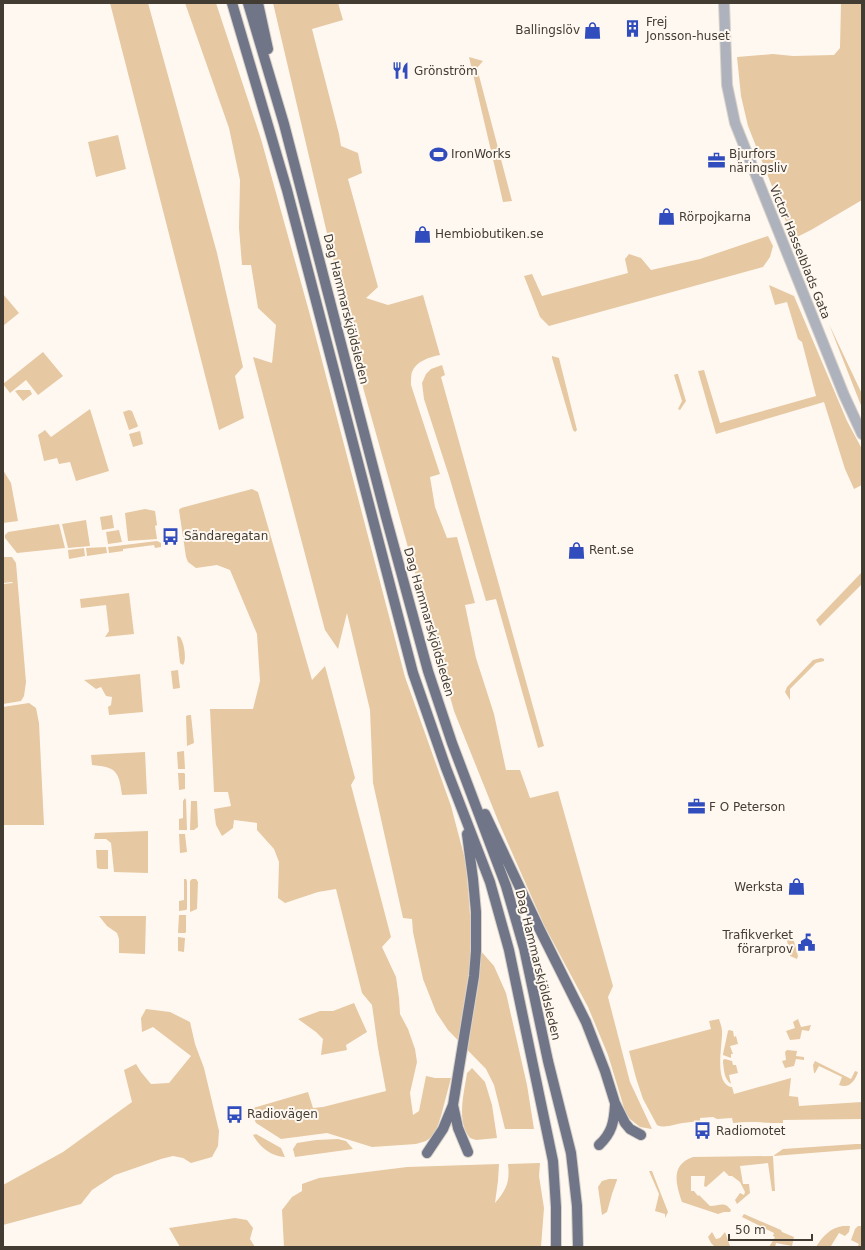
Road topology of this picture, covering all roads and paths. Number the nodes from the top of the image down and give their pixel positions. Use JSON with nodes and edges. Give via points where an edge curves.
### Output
{"nodes":[{"id":1,"x":227,"y":3,"type":"edge"},
{"id":2,"x":232,"y":3,"type":"edge"},
{"id":3,"x":248,"y":3,"type":"edge"},
{"id":4,"x":258,"y":3,"type":"edge"},
{"id":5,"x":724,"y":3,"type":"edge"},
{"id":6,"x":284,"y":124,"type":"junction"},
{"id":7,"x":270,"y":129,"type":"junction"},
{"id":8,"x":862,"y":434,"type":"edge"},
{"id":9,"x":470,"y":788,"type":"junction"},
{"id":10,"x":464,"y":816,"type":"junction"},
{"id":11,"x":614,"y":1103,"type":"junction"},
{"id":12,"x":453,"y":1105,"type":"junction"},
{"id":13,"x":641,"y":1135,"type":"dead end"},
{"id":14,"x":600,"y":1145,"type":"dead end"},
{"id":15,"x":468,"y":1152,"type":"dead end"},
{"id":16,"x":427,"y":1153,"type":"dead end"},
{"id":17,"x":556,"y":1247,"type":"edge"},
{"id":18,"x":578,"y":1247,"type":"edge"}],
"edges":[{"from":1,"to":7,"type":"main road"},
{"from":2,"to":7,"type":"main road","name":"Dag Hammarskjöldsleden"},
{"from":3,"to":6,"type":"main road","name":"Dag Hammarskjöldsleden"},
{"from":4,"to":6,"type":"main road"},
{"from":5,"to":8,"type":"street","name":"Victor Hasselblads Gata","via":[[727,86],[735,123],[844,396]]},
{"from":6,"to":9,"type":"main road","name":"Dag Hammarskjöldsleden","via":[[428,671]]},
{"from":7,"to":10,"type":"main road","name":"Dag Hammarskjöldsleden","via":[[413,673]]},
{"from":9,"to":11,"type":"main road","via":[[576,999],[605,1070]]},
{"from":9,"to":18,"type":"main road","name":"Dag Hammarskjöldsleden","via":[[506,886],[524,948],[571,1153],[577,1206]]},
{"from":10,"to":12,"type":"main road","via":[[473,879],[477,934],[474,976]]},
{"from":10,"to":17,"type":"main road","name":"Dag Hammarskjöldsleden","via":[[490,882],[509,950],[552,1161]]},
{"from":11,"to":13,"type":"main road","via":[[630,1129]]},
{"from":11,"to":14,"type":"main road","via":[[614,1119],[608,1137]]},
{"from":12,"to":15,"type":"main road","via":[[458,1128]]},
{"from":12,"to":16,"type":"main road","via":[[443,1129]]}]}
